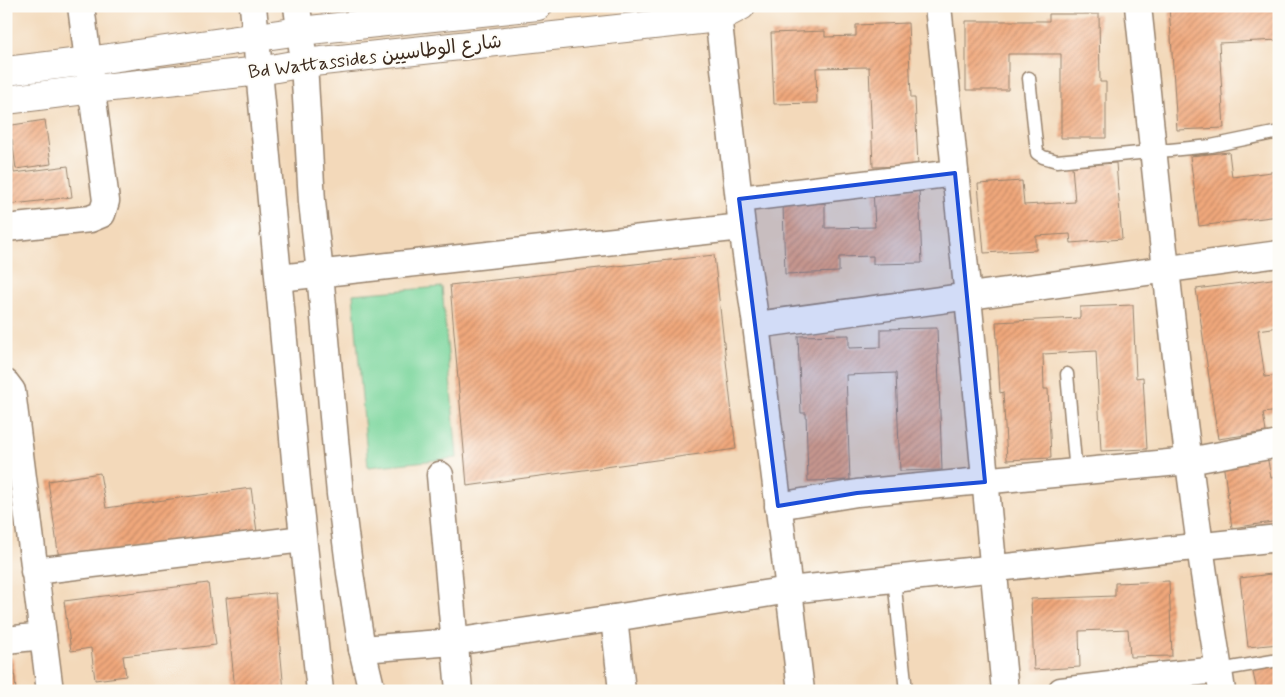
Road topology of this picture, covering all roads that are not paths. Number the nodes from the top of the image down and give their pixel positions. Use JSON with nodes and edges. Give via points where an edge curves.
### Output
{"nodes":[{"id":1,"x":81,"y":6,"type":"edge"},
{"id":2,"x":253,"y":6,"type":"edge"},
{"id":3,"x":538,"y":6,"type":"edge"},
{"id":4,"x":938,"y":6,"type":"edge"},
{"id":5,"x":1138,"y":6,"type":"edge"},
{"id":6,"x":725,"y":10,"type":"edge"},
{"id":7,"x":299,"y":18,"type":"edge"},
{"id":8,"x":257,"y":36,"type":"junction"},
{"id":9,"x":89,"y":61,"type":"junction"},
{"id":10,"x":304,"y":63,"type":"junction"},
{"id":11,"x":6,"y":71,"type":"edge"},
{"id":12,"x":260,"y":71,"type":"junction"},
{"id":13,"x":1029,"y":78,"type":"dead end"},
{"id":14,"x":93,"y":89,"type":"junction"},
{"id":15,"x":6,"y":100,"type":"edge"},
{"id":16,"x":1279,"y":132,"type":"edge"},
{"id":17,"x":1153,"y":152,"type":"junction"},
{"id":18,"x":955,"y":173,"type":"junction"},
{"id":19,"x":739,"y":199,"type":"junction"},
{"id":20,"x":742,"y":227,"type":"junction"},
{"id":21,"x":6,"y":228,"type":"edge"},
{"id":22,"x":1279,"y":254,"type":"edge"},
{"id":23,"x":1166,"y":269,"type":"junction"},
{"id":24,"x":320,"y":272,"type":"junction"},
{"id":25,"x":279,"y":278,"type":"junction"},
{"id":26,"x":968,"y":297,"type":"junction"},
{"id":27,"x":756,"y":325,"type":"junction"},
{"id":28,"x":1067,"y":374,"type":"dead end"},
{"id":29,"x":6,"y":383,"type":"edge"},
{"id":30,"x":1279,"y":444,"type":"edge"},
{"id":31,"x":1189,"y":461,"type":"junction"},
{"id":32,"x":1076,"y":473,"type":"junction"},
{"id":33,"x":440,"y":475,"type":"dead end"},
{"id":34,"x":985,"y":482,"type":"junction"},
{"id":35,"x":778,"y":506,"type":"junction"},
{"id":36,"x":1279,"y":538,"type":"edge"},
{"id":37,"x":303,"y":539,"type":"junction"},
{"id":38,"x":1200,"y":546,"type":"junction"},
{"id":39,"x":993,"y":568,"type":"junction"},
{"id":40,"x":34,"y":571,"type":"junction"},
{"id":41,"x":894,"y":579,"type":"junction"},
{"id":42,"x":789,"y":590,"type":"junction"},
{"id":43,"x":614,"y":618,"type":"junction"},
{"id":44,"x":43,"y":636,"type":"junction"},
{"id":45,"x":6,"y":640,"type":"edge"},
{"id":46,"x":454,"y":642,"type":"junction"},
{"id":47,"x":362,"y":648,"type":"junction"},
{"id":48,"x":1279,"y":660,"type":"edge"},
{"id":49,"x":1221,"y":680,"type":"edge"},
{"id":50,"x":50,"y":691,"type":"edge"},
{"id":51,"x":320,"y":691,"type":"edge"},
{"id":52,"x":372,"y":691,"type":"edge"},
{"id":53,"x":459,"y":691,"type":"edge"},
{"id":54,"x":622,"y":691,"type":"edge"},
{"id":55,"x":801,"y":691,"type":"edge"},
{"id":56,"x":906,"y":691,"type":"edge"},
{"id":57,"x":1006,"y":691,"type":"edge"},
{"id":58,"x":1061,"y":691,"type":"edge"}],
"edges":[{"from":1,"to":9,"type":"street"},
{"from":2,"to":8,"type":"street"},
{"from":3,"to":7,"type":"street","name":"Bd Wattassides شارع الوطاسيين"},
{"from":4,"to":18,"type":"street"},
{"from":5,"to":17,"type":"street"},
{"from":6,"to":10,"type":"street","name":"Bd Wattassides شارع الوطاسيين"},
{"from":6,"to":19,"type":"street"},
{"from":7,"to":8,"type":"street","name":"Bd Wattassides شارع الوطاسيين"},
{"from":7,"to":10,"type":"street"},
{"from":8,"to":9,"type":"street","name":"Bd Wattassides شارع الوطاسيين"},
{"from":8,"to":12,"type":"street"},
{"from":9,"to":11,"type":"street","name":"Bd Wattassides شارع الوطاسيين"},
{"from":9,"to":14,"type":"street"},
{"from":10,"to":12,"type":"street","name":"Bd Wattassides شارع الوطاسيين"},
{"from":10,"to":24,"type":"street","via":[[312,202]]},
{"from":12,"to":14,"type":"street","name":"Bd Wattassides شارع الوطاسيين"},
{"from":12,"to":25,"type":"street"},
{"from":13,"to":17,"type":"lane","via":[[1037,153],[1043,157],[1057,161]]},
{"from":14,"to":15,"type":"street","name":"Bd Wattassides شارع الوطاسيين"},
{"from":14,"to":21,"type":"street","via":[[106,201],[102,214],[90,219]]},
{"from":16,"to":17,"type":"lane","via":[[1211,146]]},
{"from":17,"to":23,"type":"street"},
{"from":18,"to":19,"type":"street"},
{"from":18,"to":26,"type":"street"},
{"from":19,"to":20,"type":"street"},
{"from":20,"to":24,"type":"street"},
{"from":20,"to":27,"type":"street"},
{"from":22,"to":23,"type":"street"},
{"from":23,"to":26,"type":"street"},
{"from":23,"to":31,"type":"street"},
{"from":24,"to":25,"type":"street"},
{"from":24,"to":47,"type":"street","via":[[340,494]]},
{"from":25,"to":37,"type":"street"},
{"from":26,"to":27,"type":"street"},
{"from":26,"to":34,"type":"street"},
{"from":27,"to":35,"type":"street"},
{"from":28,"to":32,"type":"lane"},
{"from":29,"to":40,"type":"street","via":[[12,391]]},
{"from":30,"to":31,"type":"street"},
{"from":31,"to":32,"type":"street"},
{"from":31,"to":38,"type":"street"},
{"from":32,"to":34,"type":"street"},
{"from":33,"to":46,"type":"street"},
{"from":34,"to":35,"type":"street","via":[[856,493]]},
{"from":34,"to":39,"type":"street"},
{"from":35,"to":42,"type":"street"},
{"from":36,"to":38,"type":"street"},
{"from":37,"to":40,"type":"street"},
{"from":37,"to":51,"type":"street"},
{"from":38,"to":39,"type":"street"},
{"from":38,"to":49,"type":"street"},
{"from":39,"to":41,"type":"street"},
{"from":39,"to":57,"type":"street"},
{"from":40,"to":44,"type":"street"},
{"from":41,"to":42,"type":"street"},
{"from":41,"to":56,"type":"lane"},
{"from":42,"to":43,"type":"street"},
{"from":42,"to":55,"type":"street"},
{"from":43,"to":46,"type":"street"},
{"from":43,"to":54,"type":"street"},
{"from":44,"to":45,"type":"street"},
{"from":44,"to":50,"type":"street"},
{"from":46,"to":47,"type":"street"},
{"from":46,"to":53,"type":"street"},
{"from":47,"to":52,"type":"street"},
{"from":48,"to":49,"type":"lane"},
{"from":49,"to":58,"type":"street","via":[[1128,679]]}]}
